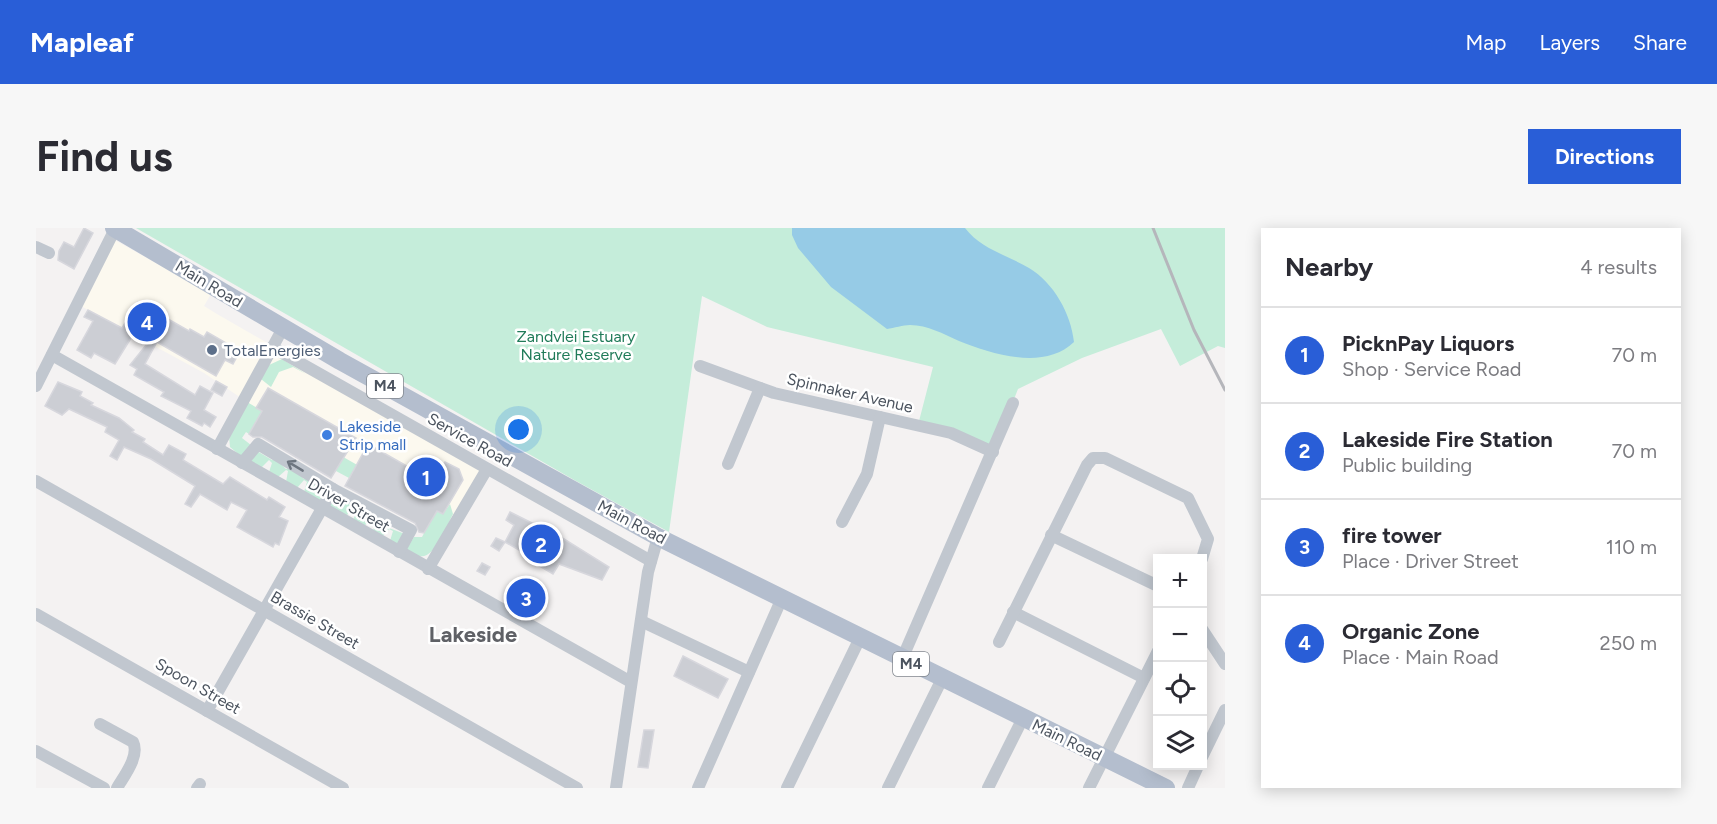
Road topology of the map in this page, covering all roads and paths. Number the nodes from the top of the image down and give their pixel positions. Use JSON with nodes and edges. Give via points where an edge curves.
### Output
{"nodes":[{"id":1,"x":115,"y":228,"type":"edge"},
{"id":2,"x":36,"y":247,"type":"edge"},
{"id":3,"x":49,"y":253,"type":"dead end"},
{"id":4,"x":283,"y":328,"type":"junction"},
{"id":5,"x":272,"y":347,"type":"junction"},
{"id":6,"x":52,"y":355,"type":"junction"},
{"id":7,"x":700,"y":366,"type":"dead end"},
{"id":8,"x":36,"y":386,"type":"edge"},
{"id":9,"x":760,"y":388,"type":"junction"},
{"id":10,"x":1013,"y":403,"type":"dead end"},
{"id":11,"x":879,"y":417,"type":"junction"},
{"id":12,"x":217,"y":449,"type":"junction"},
{"id":13,"x":993,"y":452,"type":"junction"},
{"id":14,"x":242,"y":463,"type":"junction"},
{"id":15,"x":728,"y":464,"type":"dead end"},
{"id":16,"x":487,"y":469,"type":"junction"},
{"id":17,"x":36,"y":481,"type":"edge"},
{"id":18,"x":332,"y":492,"type":"junction"},
{"id":19,"x":584,"y":496,"type":"junction"},
{"id":20,"x":322,"y":508,"type":"junction"},
{"id":21,"x":573,"y":517,"type":"junction"},
{"id":22,"x":842,"y":522,"type":"dead end"},
{"id":23,"x":1051,"y":535,"type":"junction"},
{"id":24,"x":658,"y":537,"type":"junction"},
{"id":25,"x":399,"y":552,"type":"junction"},
{"id":26,"x":1205,"y":554,"type":"edge"},
{"id":27,"x":651,"y":561,"type":"junction"},
{"id":28,"x":428,"y":568,"type":"junction"},
{"id":29,"x":1153,"y":584,"type":"edge"},
{"id":30,"x":782,"y":598,"type":"junction"},
{"id":31,"x":264,"y":610,"type":"junction"},
{"id":32,"x":1014,"y":612,"type":"junction"},
{"id":33,"x":36,"y":614,"type":"edge"},
{"id":34,"x":641,"y":621,"type":"junction"},
{"id":35,"x":1207,"y":635,"type":"edge"},
{"id":36,"x":860,"y":638,"type":"junction"},
{"id":37,"x":999,"y":642,"type":"dead end"},
{"id":38,"x":902,"y":659,"type":"junction"},
{"id":39,"x":1153,"y":661,"type":"edge"},
{"id":40,"x":1225,"y":664,"type":"edge"},
{"id":41,"x":749,"y":672,"type":"junction"},
{"id":42,"x":1144,"y":678,"type":"junction"},
{"id":43,"x":942,"y":679,"type":"junction"},
{"id":44,"x":631,"y":682,"type":"junction"},
{"id":45,"x":1225,"y":710,"type":"edge"},
{"id":46,"x":207,"y":711,"type":"junction"},
{"id":47,"x":1023,"y":718,"type":"junction"},
{"id":48,"x":100,"y":724,"type":"dead end"},
{"id":49,"x":1207,"y":748,"type":"edge"},
{"id":50,"x":36,"y":751,"type":"edge"},
{"id":51,"x":1104,"y":758,"type":"junction"},
{"id":52,"x":1196,"y":770,"type":"edge"},
{"id":53,"x":104,"y":788,"type":"edge"},
{"id":54,"x":117,"y":788,"type":"edge"},
{"id":55,"x":343,"y":788,"type":"edge"},
{"id":56,"x":578,"y":788,"type":"edge"},
{"id":57,"x":616,"y":788,"type":"edge"},
{"id":58,"x":698,"y":788,"type":"edge"},
{"id":59,"x":786,"y":788,"type":"edge"},
{"id":60,"x":888,"y":788,"type":"edge"},
{"id":61,"x":988,"y":788,"type":"edge"},
{"id":62,"x":1089,"y":788,"type":"edge"},
{"id":63,"x":1166,"y":788,"type":"edge"},
{"id":64,"x":1188,"y":788,"type":"edge"}],
"edges":[{"from":1,"to":4,"type":"main road","name":"Main Road","number":"M4"},
{"from":1,"to":6,"type":"street"},
{"from":2,"to":3,"type":"street"},
{"from":4,"to":5,"type":"street"},
{"from":4,"to":19,"type":"main road","name":"Main Road","number":"M4"},
{"from":5,"to":12,"type":"street"},
{"from":5,"to":16,"type":"street","name":"Service Road"},
{"from":6,"to":8,"type":"street"},
{"from":6,"to":12,"type":"street","name":"Driver Street"},
{"from":7,"to":9,"type":"street","name":"Spinnaker Avenue"},
{"from":9,"to":11,"type":"street","name":"Spinnaker Avenue"},
{"from":9,"to":15,"type":"street"},
{"from":10,"to":13,"type":"street"},
{"from":11,"to":13,"type":"street","name":"Spinnaker Avenue","via":[[951,433]]},
{"from":11,"to":22,"type":"street","via":[[867,474]]},
{"from":12,"to":14,"type":"street","name":"Driver Street"},
{"from":13,"to":38,"type":"street"},
{"from":18,"to":14,"type":"street","one_way":true,"via":[[258,444]]},
{"from":14,"to":20,"type":"street","name":"Driver Street"},
{"from":16,"to":21,"type":"street","name":"Service Road"},
{"from":16,"to":28,"type":"street"},
{"from":17,"to":31,"type":"street","name":"Brassie Street"},
{"from":18,"to":20,"type":"street"},
{"from":18,"to":25,"type":"street","via":[[411,530]]},
{"from":19,"to":21,"type":"street"},
{"from":19,"to":24,"type":"main road","name":"Main Road","number":"M4"},
{"from":20,"to":25,"type":"street","name":"Driver Street"},
{"from":20,"to":31,"type":"street"},
{"from":21,"to":27,"type":"street","name":"Service Road"},
{"from":23,"to":26,"type":"street","via":[[1089,461],[1105,458],[1188,498],[1208,537]]},
{"from":23,"to":29,"type":"street"},
{"from":23,"to":32,"type":"street"},
{"from":24,"to":27,"type":"street"},
{"from":24,"to":30,"type":"main road","name":"Main Road","number":"M4"},
{"from":25,"to":28,"type":"street","name":"Driver Street"},
{"from":27,"to":34,"type":"street"},
{"from":28,"to":44,"type":"street","name":"Driver Street"},
{"from":30,"to":36,"type":"main road","name":"Main Road","number":"M4"},
{"from":30,"to":41,"type":"street"},
{"from":31,"to":46,"type":"street"},
{"from":31,"to":56,"type":"street","name":"Brassie Street"},
{"from":32,"to":37,"type":"street"},
{"from":32,"to":42,"type":"street"},
{"from":33,"to":46,"type":"street","name":"Spoon Street"},
{"from":34,"to":41,"type":"street"},
{"from":34,"to":44,"type":"street"},
{"from":35,"to":40,"type":"street"},
{"from":36,"to":38,"type":"main road","name":"Main Road","number":"M4"},
{"from":36,"to":59,"type":"street"},
{"from":38,"to":43,"type":"main road","name":"Main Road","number":"M4"},
{"from":39,"to":42,"type":"street"},
{"from":41,"to":58,"type":"street"},
{"from":42,"to":51,"type":"street"},
{"from":43,"to":47,"type":"main road","name":"Main Road","number":"M4"},
{"from":43,"to":60,"type":"street"},
{"from":44,"to":57,"type":"street"},
{"from":45,"to":49,"type":"street"},
{"from":46,"to":55,"type":"street","name":"Spoon Street"},
{"from":47,"to":51,"type":"main road","name":"Main Road","number":"M4"},
{"from":47,"to":61,"type":"street"},
{"from":48,"to":54,"type":"street","via":[[136,746],[136,754]]},
{"from":50,"to":53,"type":"street"},
{"from":51,"to":62,"type":"street"},
{"from":51,"to":63,"type":"main road","name":"Main Road","number":"M4"},
{"from":52,"to":64,"type":"street"}]}
